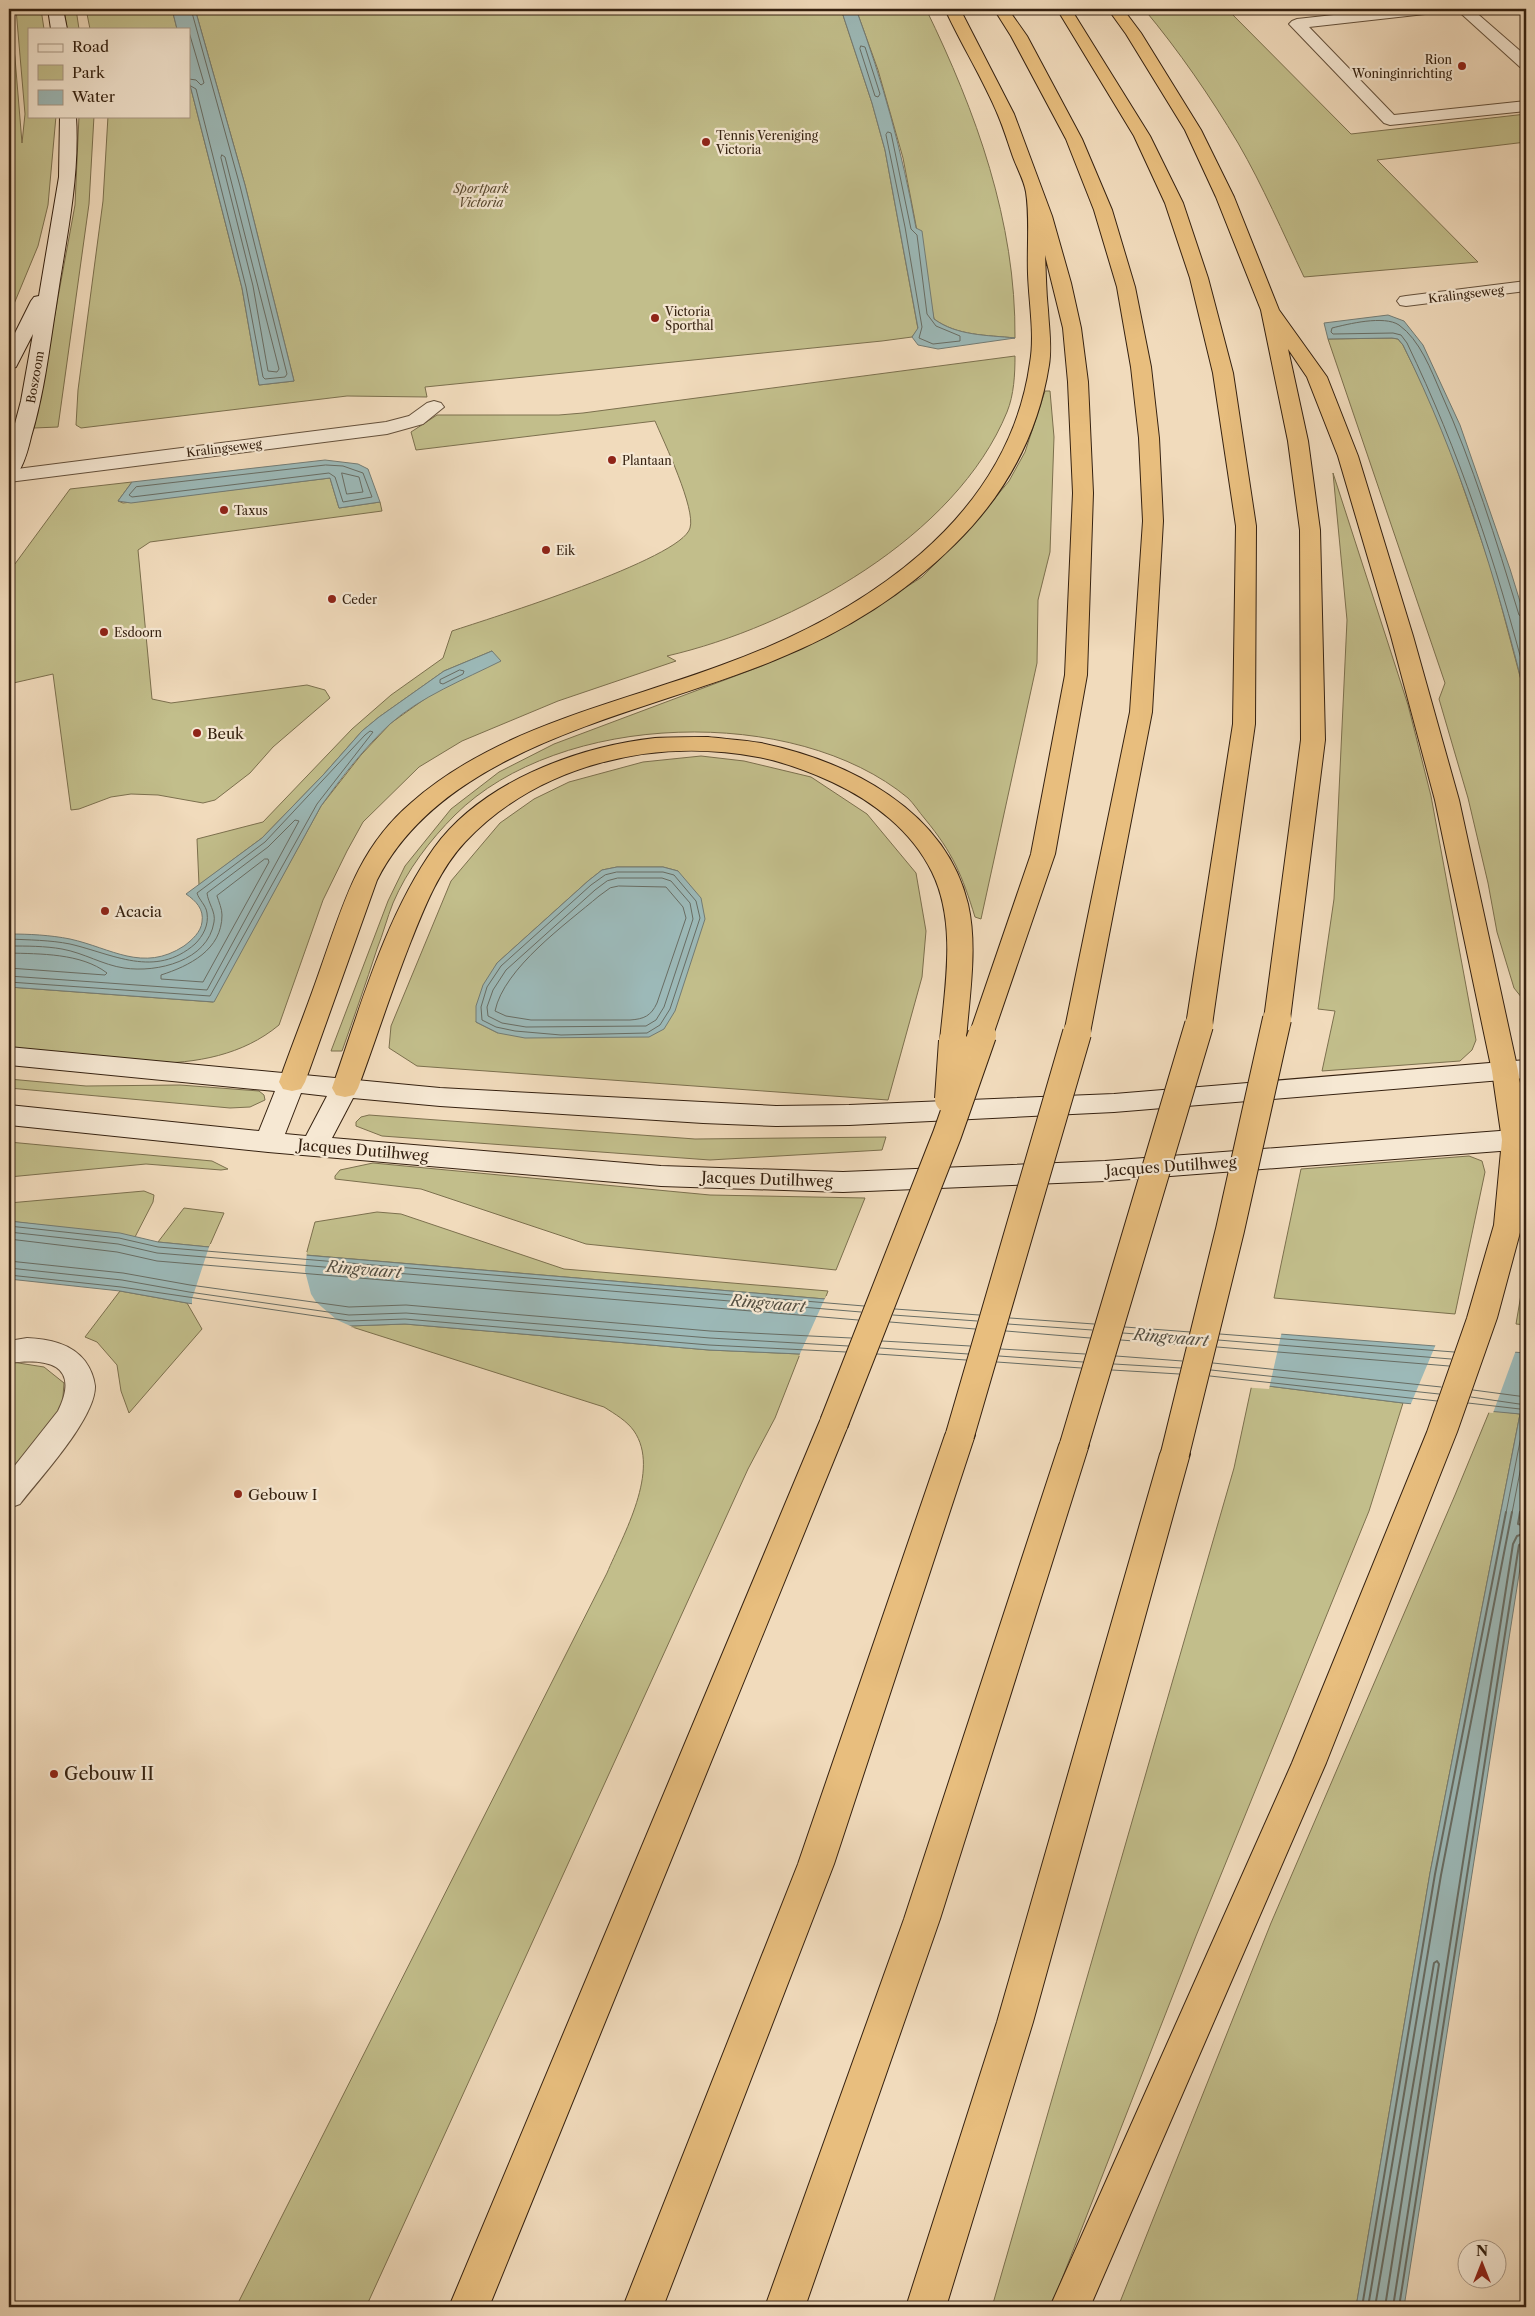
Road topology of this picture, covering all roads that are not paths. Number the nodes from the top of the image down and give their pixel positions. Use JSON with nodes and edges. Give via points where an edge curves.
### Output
{"nodes":[{"id":1,"x":56,"y":9,"type":"edge"},
{"id":2,"x":952,"y":9,"type":"edge"},
{"id":3,"x":1001,"y":9,"type":"edge"},
{"id":4,"x":1064,"y":9,"type":"edge"},
{"id":5,"x":1115,"y":9,"type":"edge"},
{"id":6,"x":1425,"y":9,"type":"edge"},
{"id":7,"x":1463,"y":9,"type":"edge"},
{"id":8,"x":59,"y":28,"type":"edge"},
{"id":9,"x":1526,"y":64,"type":"edge"},
{"id":10,"x":1526,"y":106,"type":"edge"},
{"id":11,"x":68,"y":118,"type":"edge"},
{"id":12,"x":1034,"y":189,"type":"junction"},
{"id":13,"x":50,"y":279,"type":"junction"},
{"id":14,"x":1526,"y":286,"type":"edge"},
{"id":15,"x":1406,"y":301,"type":"dead end"},
{"id":16,"x":1285,"y":343,"type":"junction"},
{"id":17,"x":9,"y":363,"type":"edge"},
{"id":18,"x":434,"y":407,"type":"dead end"},
{"id":19,"x":9,"y":472,"type":"edge"},
{"id":20,"x":9,"y":476,"type":"edge"},
{"id":21,"x":9,"y":1056,"type":"edge"},
{"id":22,"x":1515,"y":1070,"type":"edge"},
{"id":23,"x":292,"y":1082,"type":"junction"},
{"id":24,"x":345,"y":1088,"type":"junction"},
{"id":25,"x":9,"y":1115,"type":"edge"},
{"id":26,"x":947,"y":1135,"type":"junction"},
{"id":27,"x":1521,"y":1139,"type":"edge"},
{"id":28,"x":268,"y":1142,"type":"junction"},
{"id":29,"x":314,"y":1146,"type":"junction"},
{"id":30,"x":9,"y":1352,"type":"edge"},
{"id":31,"x":9,"y":1495,"type":"edge"},
{"id":32,"x":469,"y":2307,"type":"edge"},
{"id":33,"x":643,"y":2307,"type":"edge"},
{"id":34,"x":785,"y":2307,"type":"edge"},
{"id":35,"x":926,"y":2307,"type":"edge"},
{"id":36,"x":1070,"y":2307,"type":"edge"}],
"edges":[{"from":1,"to":8,"type":"main road"},
{"from":2,"to":12,"type":"highway","via":[[1006,114]]},
{"from":3,"to":33,"type":"highway","bridge":true,"via":[[1019,36],[1074,140],[1103,210],[1131,310],[1149,438],[1153,521],[1141,712],[1077,1033],[960,1435],[816,1864]]},
{"from":4,"to":34,"type":"highway","bridge":true,"via":[[1150,153],[1174,203],[1205,300],[1223,373],[1246,526],[1244,724],[1199,1025],[1074,1445],[922,1919]]},
{"from":5,"to":16,"type":"highway","via":[[1134,33],[1193,130],[1225,197]]},
{"from":6,"to":10,"type":"main road","via":[[1297,24],[1390,120]]},
{"from":7,"to":9,"type":"main road"},
{"from":11,"to":13,"type":"main road","name":"Boszoom","via":[[71,146],[68,174]]},
{"from":12,"to":23,"type":"highway","via":[[1038,373],[1024,428],[994,484],[972,514],[895,586],[817,634],[706,679],[545,734],[491,758],[434,794],[393,834],[372,863]]},
{"from":12,"to":26,"type":"highway","bridge":true,"via":[[1057,264],[1076,368],[1083,493],[1076,675],[1043,854]]},
{"from":13,"to":17,"type":"main road","name":"Boszoom"},
{"from":13,"to":19,"type":"main road","name":"Boszoom","via":[[34,394],[21,443]]},
{"from":14,"to":15,"type":"main road","name":"Kralingseweg"},
{"from":16,"to":22,"type":"highway","via":[[1317,376],[1348,456],[1447,800]]},
{"from":16,"to":35,"type":"highway","bridge":true,"via":[[1310,530],[1312,740],[1277,1018],[1230,1230],[1175,1454],[1015,2022]]},
{"from":18,"to":20,"type":"main road","name":"Kralingseweg","via":[[416,420],[387,428]]},
{"from":21,"to":23,"type":"main road"},
{"from":22,"to":24,"type":"main road","via":[[1114,1103],[849,1115],[703,1113]]},
{"from":22,"to":27,"type":"highway"},
{"from":23,"to":24,"type":"main road"},
{"from":23,"to":28,"type":"main road"},
{"from":24,"to":26,"type":"highway","bridge":true,"via":[[417,896],[438,860],[466,826],[512,789],[541,775],[610,753],[682,744],[725,745],[767,751],[813,764],[874,794],[901,815],[925,841],[940,864],[953,891],[958,926]]},
{"from":24,"to":29,"type":"main road"},
{"from":25,"to":28,"type":"main road","name":"Jacques Dutilhweg"},
{"from":26,"to":32,"type":"highway","bridge":true,"via":[[834,1423]]},
{"from":27,"to":29,"type":"main road","name":"Jacques Dutilhweg","via":[[1105,1171],[843,1182],[661,1176]]},
{"from":27,"to":36,"type":"highway","via":[[1508,1225],[1482,1318],[1442,1432],[1309,1762]]},
{"from":28,"to":29,"type":"main road","name":"Jacques Dutilhweg"},
{"from":30,"to":31,"type":"main road","via":[[37,1349],[67,1360],[76,1369],[81,1393],[69,1419]]}]}
